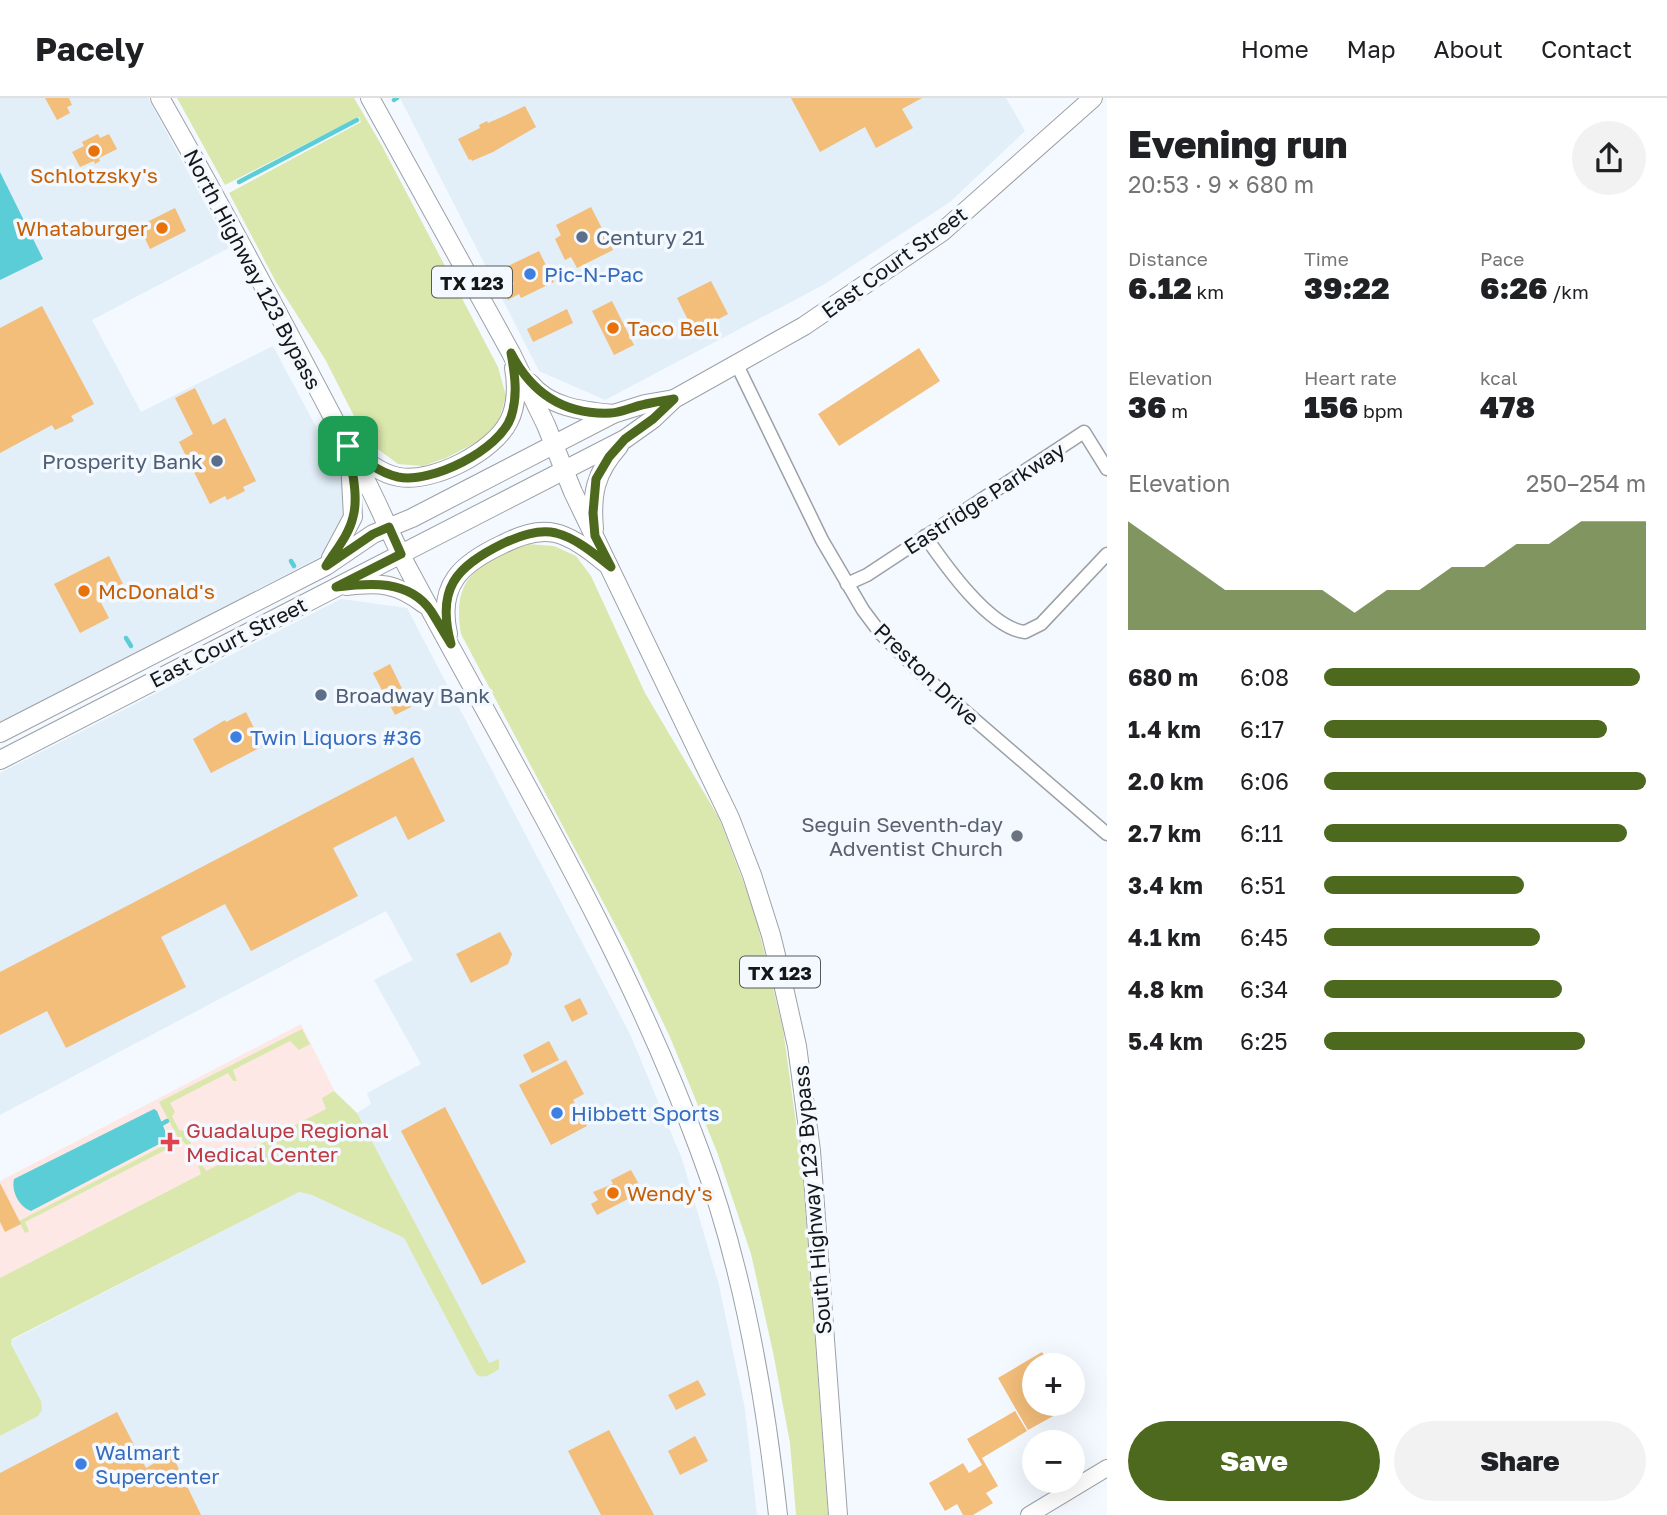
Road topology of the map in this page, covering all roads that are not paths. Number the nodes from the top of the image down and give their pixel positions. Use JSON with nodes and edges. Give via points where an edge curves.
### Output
{"nodes":[{"id":1,"x":160,"y":98,"type":"edge"},
{"id":2,"x":370,"y":98,"type":"edge"},
{"id":3,"x":1093,"y":98,"type":"edge"},
{"id":4,"x":515,"y":360,"type":"junction"},
{"id":5,"x":737,"y":365,"type":"junction"},
{"id":6,"x":674,"y":399,"type":"junction"},
{"id":7,"x":613,"y":414,"type":"junction"},
{"id":8,"x":625,"y":439,"type":"junction"},
{"id":9,"x":554,"y":444,"type":"junction"},
{"id":10,"x":348,"y":446,"type":"junction"},
{"id":11,"x":1107,"y":469,"type":"edge"},
{"id":12,"x":564,"y":471,"type":"junction"},
{"id":13,"x":389,"y":527,"type":"junction"},
{"id":14,"x":595,"y":536,"type":"junction"},
{"id":15,"x":925,"y":537,"type":"junction"},
{"id":16,"x":401,"y":554,"type":"junction"},
{"id":17,"x":1107,"y":554,"type":"edge"},
{"id":18,"x":326,"y":566,"type":"junction"},
{"id":19,"x":611,"y":567,"type":"junction"},
{"id":20,"x":847,"y":584,"type":"junction"},
{"id":21,"x":336,"y":587,"type":"junction"},
{"id":22,"x":429,"y":608,"type":"junction"},
{"id":23,"x":451,"y":644,"type":"junction"},
{"id":24,"x":0,"y":733,"type":"edge"},
{"id":25,"x":0,"y":760,"type":"edge"},
{"id":26,"x":1107,"y":834,"type":"edge"},
{"id":27,"x":1107,"y":1468,"type":"edge"},
{"id":28,"x":778,"y":1515,"type":"edge"},
{"id":29,"x":838,"y":1515,"type":"edge"},
{"id":30,"x":1029,"y":1515,"type":"edge"}],
"edges":[{"from":1,"to":10,"type":"main road","name":"North Highway 123 Bypass"},
{"from":2,"to":4,"type":"main road","number":"TX 123"},
{"from":3,"to":5,"type":"main road","name":"East Court Street","via":[[942,232],[804,326]]},
{"from":4,"to":7,"type":"main road","via":[[548,399]]},
{"from":4,"to":9,"type":"main road","number":"TX 123"},
{"from":4,"to":10,"type":"main road","via":[[511,418],[502,433],[464,460],[438,473],[398,477],[380,471]]},
{"from":5,"to":6,"type":"main road","name":"East Court Street"},
{"from":5,"to":20,"type":"street","name":"Preston Drive"},
{"from":6,"to":7,"type":"main road","name":"East Court Street"},
{"from":6,"to":8,"type":"main road","name":"East Court Street"},
{"from":7,"to":9,"type":"main road","name":"East Court Street"},
{"from":8,"to":12,"type":"main road","name":"East Court Street"},
{"from":8,"to":14,"type":"main road","via":[[596,479]]},
{"from":9,"to":12,"type":"main road","number":"TX 123"},
{"from":9,"to":13,"type":"main road","name":"East Court Street"},
{"from":10,"to":13,"type":"main road","name":"North Highway 123 Bypass"},
{"from":10,"to":18,"type":"main road","via":[[353,517]]},
{"from":11,"to":15,"type":"street","name":"Eastridge Parkway","via":[[1084,432]]},
{"from":12,"to":14,"type":"main road","name":"South Highway 123 Bypass","number":"TX 123"},
{"from":12,"to":16,"type":"main road","name":"East Court Street"},
{"from":13,"to":16,"type":"main road","name":"North Highway 123 Bypass"},
{"from":13,"to":18,"type":"main road","name":"East Court Street"},
{"from":14,"to":19,"type":"main road","name":"South Highway 123 Bypass","number":"TX 123"},
{"from":15,"to":17,"type":"street","via":[[962,587],[1008,627],[1026,632],[1041,624]]},
{"from":15,"to":20,"type":"street","name":"Eastridge Parkway"},
{"from":16,"to":21,"type":"main road","name":"East Court Street"},
{"from":16,"to":22,"type":"main road"},
{"from":18,"to":24,"type":"main road","name":"East Court Street"},
{"from":19,"to":23,"type":"main road","via":[[554,533],[539,532],[499,546],[464,567],[454,579],[445,610]]},
{"from":19,"to":29,"type":"main road","name":"South Highway 123 Bypass","number":"TX 123","via":[[730,817],[771,935],[784,988],[811,1151]]},
{"from":20,"to":26,"type":"street","name":"Preston Drive","via":[[896,650]]},
{"from":21,"to":22,"type":"main road","via":[[392,585]]},
{"from":21,"to":25,"type":"main road","name":"East Court Street"},
{"from":22,"to":23,"type":"main road"},
{"from":23,"to":28,"type":"main road","via":[[613,952],[700,1149],[728,1242],[761,1387]]},
{"from":27,"to":30,"type":"main road"}]}
